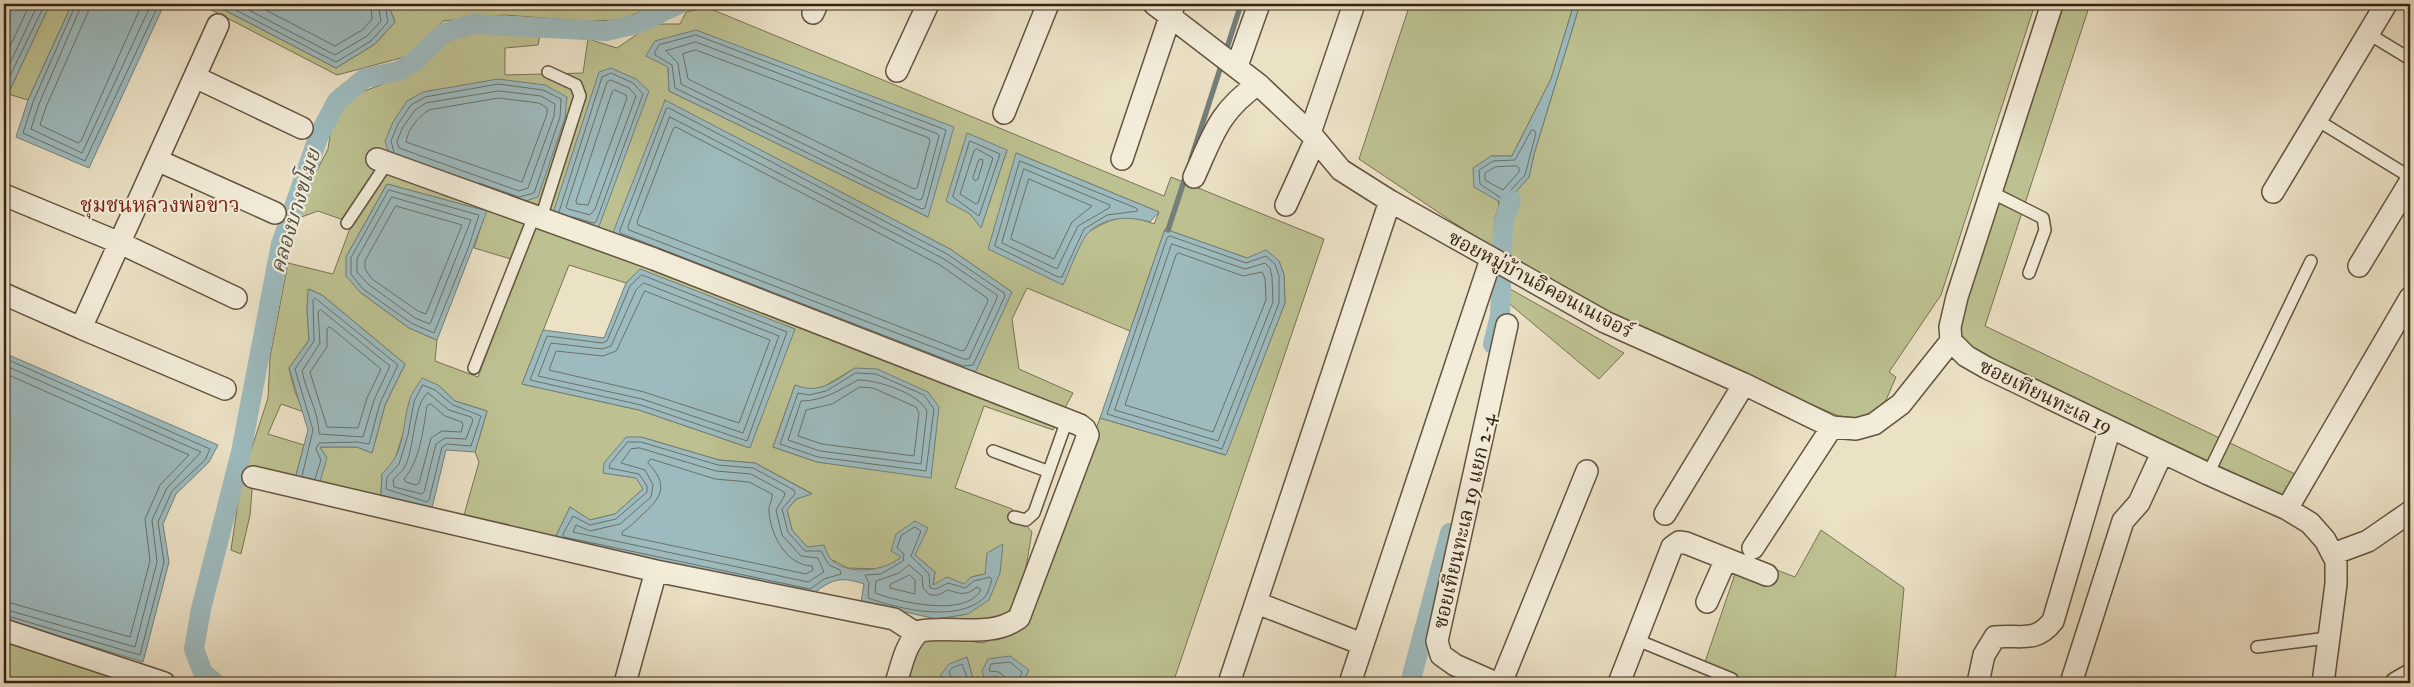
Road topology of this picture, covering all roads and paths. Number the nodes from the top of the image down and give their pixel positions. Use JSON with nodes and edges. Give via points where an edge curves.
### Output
{"nodes":[{"id":1,"x":928,"y":4,"type":"edge"},
{"id":2,"x":1048,"y":4,"type":"edge"},
{"id":3,"x":1259,"y":4,"type":"edge"},
{"id":4,"x":1354,"y":4,"type":"edge"},
{"id":5,"x":2052,"y":4,"type":"edge"},
{"id":6,"x":2386,"y":4,"type":"edge"},
{"id":7,"x":1166,"y":8,"type":"edge"},
{"id":8,"x":218,"y":25,"type":"dead end"},
{"id":9,"x":2369,"y":34,"type":"junction"},
{"id":10,"x":1228,"y":59,"type":"junction"},
{"id":11,"x":2410,"y":59,"type":"edge"},
{"id":12,"x":897,"y":71,"type":"dead end"},
{"id":13,"x":548,"y":72,"type":"dead end"},
{"id":14,"x":195,"y":77,"type":"junction"},
{"id":15,"x":1258,"y":84,"type":"junction"},
{"id":16,"x":1004,"y":113,"type":"dead end"},
{"id":17,"x":2317,"y":120,"type":"junction"},
{"id":18,"x":302,"y":128,"type":"dead end"},
{"id":19,"x":1312,"y":137,"type":"junction"},
{"id":20,"x":1122,"y":159,"type":"dead end"},
{"id":21,"x":157,"y":160,"type":"junction"},
{"id":22,"x":382,"y":161,"type":"joint"},
{"id":23,"x":1194,"y":177,"type":"dead end"},
{"id":24,"x":2410,"y":177,"type":"edge"},
{"id":25,"x":2410,"y":182,"type":"edge"},
{"id":26,"x":1991,"y":192,"type":"junction"},
{"id":27,"x":2273,"y":192,"type":"dead end"},
{"id":28,"x":4,"y":195,"type":"edge"},
{"id":29,"x":1390,"y":201,"type":"junction"},
{"id":30,"x":1286,"y":205,"type":"dead end"},
{"id":31,"x":275,"y":213,"type":"dead end"},
{"id":32,"x":537,"y":217,"type":"junction"},
{"id":33,"x":348,"y":223,"type":"dead end"},
{"id":34,"x":120,"y":243,"type":"junction"},
{"id":35,"x":1491,"y":259,"type":"junction"},
{"id":36,"x":2311,"y":261,"type":"dead end"},
{"id":37,"x":2359,"y":266,"type":"dead end"},
{"id":38,"x":2029,"y":273,"type":"dead end"},
{"id":39,"x":4,"y":294,"type":"edge"},
{"id":40,"x":236,"y":298,"type":"dead end"},
{"id":41,"x":2410,"y":298,"type":"edge"},
{"id":42,"x":1507,"y":325,"type":"dead end"},
{"id":43,"x":81,"y":328,"type":"junction"},
{"id":44,"x":1951,"y":341,"type":"junction"},
{"id":45,"x":474,"y":368,"type":"dead end"},
{"id":46,"x":1744,"y":384,"type":"junction"},
{"id":47,"x":225,"y":389,"type":"dead end"},
{"id":48,"x":1067,"y":420,"type":"junction"},
{"id":49,"x":1832,"y":427,"type":"junction"},
{"id":50,"x":2110,"y":428,"type":"junction"},
{"id":51,"x":993,"y":451,"type":"dead end"},
{"id":52,"x":2162,"y":453,"type":"junction"},
{"id":53,"x":1587,"y":471,"type":"dead end"},
{"id":54,"x":1047,"y":472,"type":"junction"},
{"id":55,"x":2208,"y":474,"type":"junction"},
{"id":56,"x":253,"y":477,"type":"dead end"},
{"id":57,"x":2287,"y":509,"type":"junction"},
{"id":58,"x":2410,"y":512,"type":"edge"},
{"id":59,"x":1665,"y":514,"type":"dead end"},
{"id":60,"x":1014,"y":517,"type":"dead end"},
{"id":61,"x":1753,"y":548,"type":"dead end"},
{"id":62,"x":2333,"y":554,"type":"junction"},
{"id":63,"x":1726,"y":558,"type":"junction"},
{"id":64,"x":656,"y":570,"type":"junction"},
{"id":65,"x":1766,"y":574,"type":"dead end"},
{"id":66,"x":1707,"y":602,"type":"dead end"},
{"id":67,"x":1257,"y":603,"type":"junction"},
{"id":68,"x":4,"y":630,"type":"edge"},
{"id":69,"x":917,"y":634,"type":"junction"},
{"id":70,"x":2327,"y":638,"type":"junction"},
{"id":71,"x":1636,"y":640,"type":"junction"},
{"id":72,"x":1362,"y":644,"type":"junction"},
{"id":73,"x":2257,"y":647,"type":"dead end"},
{"id":74,"x":2410,"y":676,"type":"edge"},
{"id":75,"x":1732,"y":680,"type":"dead end"},
{"id":76,"x":164,"y":683,"type":"edge"},
{"id":77,"x":625,"y":683,"type":"edge"},
{"id":78,"x":896,"y":683,"type":"edge"},
{"id":79,"x":1229,"y":683,"type":"edge"},
{"id":80,"x":1350,"y":683,"type":"edge"},
{"id":81,"x":1496,"y":683,"type":"edge"},
{"id":82,"x":1501,"y":683,"type":"edge"},
{"id":83,"x":1619,"y":683,"type":"edge"},
{"id":84,"x":1978,"y":683,"type":"edge"},
{"id":85,"x":2070,"y":683,"type":"edge"},
{"id":86,"x":2323,"y":683,"type":"edge"},
{"id":87,"x":2396,"y":683,"type":"edge"}],
"edges":[{"from":1,"to":12,"type":"street"},
{"from":2,"to":16,"type":"street"},
{"from":3,"to":10,"type":"street"},
{"from":4,"to":19,"type":"street"},
{"from":5,"to":26,"type":"street"},
{"from":6,"to":9,"type":"street"},
{"from":7,"to":10,"type":"street","name":"ซอยหมู่บ้านอิคอนเนเจอร์"},
{"from":7,"to":20,"type":"street"},
{"from":8,"to":14,"type":"street"},
{"from":9,"to":11,"type":"lane"},
{"from":9,"to":17,"type":"street"},
{"from":10,"to":15,"type":"street","name":"ซอยหมู่บ้านอิคอนเนเจอร์"},
{"from":13,"to":32,"type":"lane","via":[[576,85],[580,96]]},
{"from":14,"to":18,"type":"street"},
{"from":14,"to":21,"type":"street"},
{"from":15,"to":19,"type":"street","name":"ซอยหมู่บ้านอิคอนเนเจอร์"},
{"from":15,"to":23,"type":"street","via":[[1229,108]]},
{"from":17,"to":24,"type":"lane"},
{"from":17,"to":27,"type":"street"},
{"from":19,"to":29,"type":"street","name":"ซอยหมู่บ้านอิคอนเนเจอร์","via":[[1342,170]]},
{"from":19,"to":30,"type":"street"},
{"from":21,"to":31,"type":"street"},
{"from":21,"to":34,"type":"street"},
{"from":22,"to":32,"type":"street"},
{"from":22,"to":33,"type":"lane"},
{"from":25,"to":37,"type":"street"},
{"from":26,"to":38,"type":"lane","via":[[2043,218],[2044,230]]},
{"from":26,"to":44,"type":"street","via":[[1957,297],[1950,327]]},
{"from":28,"to":34,"type":"street"},
{"from":29,"to":35,"type":"street","name":"ซอยหมู่บ้านอิคอนเนเจอร์"},
{"from":29,"to":67,"type":"street"},
{"from":32,"to":45,"type":"lane"},
{"from":32,"to":48,"type":"street","via":[[654,259]]},
{"from":34,"to":40,"type":"street"},
{"from":34,"to":43,"type":"street"},
{"from":35,"to":46,"type":"street","name":"ซอยหมู่บ้านอิคอนเนเจอร์","via":[[1605,322]]},
{"from":35,"to":72,"type":"street"},
{"from":36,"to":55,"type":"lane"},
{"from":39,"to":43,"type":"street"},
{"from":41,"to":57,"type":"street"},
{"from":42,"to":81,"type":"street","name":"ซอยเทียนทะเล 19 แยก 2-4","via":[[1436,641],[1440,655]]},
{"from":43,"to":47,"type":"street"},
{"from":44,"to":49,"type":"street","name":"ซอยหมู่บ้านอิคอนเนเจอร์","via":[[1901,404],[1874,424],[1856,429]]},
{"from":44,"to":50,"type":"street","name":"ซอยเทียนทะเล 19","via":[[1966,356],[1987,368]]},
{"from":46,"to":49,"type":"street","name":"ซอยหมู่บ้านอิคอนเนเจอร์"},
{"from":46,"to":59,"type":"street"},
{"from":48,"to":54,"type":"lane"},
{"from":48,"to":69,"type":"street","via":[[1080,425],[1088,435],[1018,618],[988,630],[930,629]]},
{"from":49,"to":61,"type":"street"},
{"from":50,"to":52,"type":"street","name":"ซอยเทียนทะเล 19"},
{"from":50,"to":84,"type":"street","via":[[2053,621],[2045,632],[2028,638],[1995,637],[1984,655]]},
{"from":51,"to":54,"type":"lane"},
{"from":52,"to":55,"type":"street","name":"ซอยเทียนทะเล 19"},
{"from":52,"to":85,"type":"street","via":[[2139,503],[2124,521]]},
{"from":53,"to":82,"type":"street"},
{"from":54,"to":60,"type":"lane","via":[[1034,513],[1026,520]]},
{"from":55,"to":57,"type":"street","name":"ซอยเทียนทะเล 19"},
{"from":56,"to":64,"type":"street"},
{"from":57,"to":62,"type":"street","name":"ซอยเทียนทะเล 19","via":[[2310,523]]},
{"from":58,"to":62,"type":"street","via":[[2368,541]]},
{"from":62,"to":70,"type":"street","name":"ซอยเทียนทะเล 19","via":[[2336,584]]},
{"from":63,"to":65,"type":"street"},
{"from":63,"to":66,"type":"street"},
{"from":63,"to":71,"type":"street","via":[[1686,543],[1679,542],[1672,547]]},
{"from":64,"to":69,"type":"street","via":[[894,619]]},
{"from":64,"to":77,"type":"street"},
{"from":67,"to":72,"type":"street"},
{"from":67,"to":79,"type":"street"},
{"from":68,"to":76,"type":"street"},
{"from":69,"to":78,"type":"street","via":[[906,651]]},
{"from":70,"to":73,"type":"lane"},
{"from":70,"to":86,"type":"street","name":"ซอยเทียนทะเล 19"},
{"from":71,"to":75,"type":"lane"},
{"from":71,"to":83,"type":"street"},
{"from":72,"to":80,"type":"street"},
{"from":74,"to":87,"type":"street"}]}
